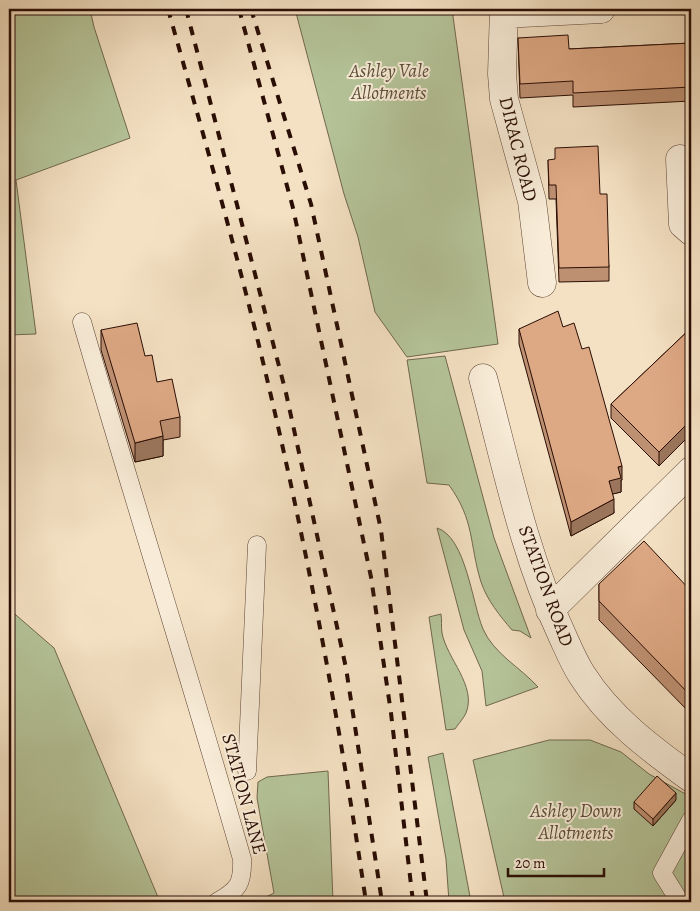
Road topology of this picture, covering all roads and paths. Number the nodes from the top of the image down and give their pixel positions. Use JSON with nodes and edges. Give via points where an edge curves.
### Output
{"nodes":[{"id":1,"x":601,"y":9,"type":"edge"},
{"id":2,"x":504,"y":11,"type":"edge"},
{"id":3,"x":680,"y":159,"type":"dead end"},
{"id":4,"x":691,"y":231,"type":"edge"},
{"id":5,"x":542,"y":283,"type":"dead end"},
{"id":6,"x":82,"y":322,"type":"dead end"},
{"id":7,"x":483,"y":378,"type":"dead end"},
{"id":8,"x":691,"y":471,"type":"edge"},
{"id":9,"x":257,"y":545,"type":"dead end"},
{"id":10,"x":550,"y":610,"type":"junction"},
{"id":11,"x":248,"y":771,"type":"dead end"},
{"id":12,"x":691,"y":778,"type":"edge"},
{"id":13,"x":691,"y":820,"type":"edge"},
{"id":14,"x":217,"y":902,"type":"edge"},
{"id":15,"x":680,"y":902,"type":"edge"}],
"edges":[{"from":1,"to":2,"type":"street","name":"DIRAC ROAD"},
{"from":2,"to":5,"type":"street","name":"DIRAC ROAD","via":[[504,99],[532,201]]},
{"from":3,"to":4,"type":"street","via":[[683,224]]},
{"from":6,"to":14,"type":"lane","name":"STATION LANE","via":[[242,859],[243,876],[235,891]]},
{"from":7,"to":10,"type":"street","name":"STATION ROAD","via":[[530,552]]},
{"from":8,"to":10,"type":"street"},
{"from":9,"to":11,"type":"lane"},
{"from":10,"to":12,"type":"street","name":"STATION ROAD","via":[[576,666],[596,694],[620,721]]},
{"from":13,"to":15,"type":"lane","via":[[662,873]]}]}
